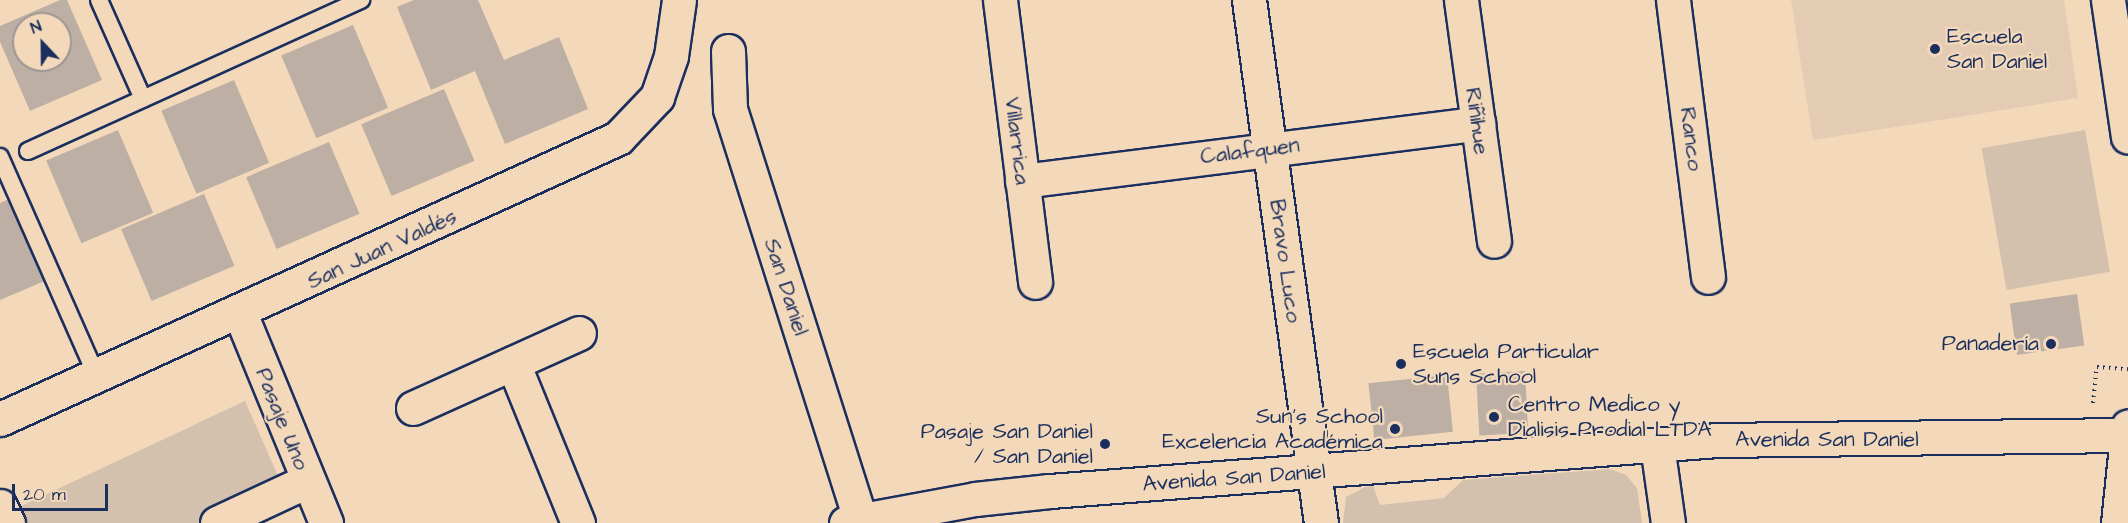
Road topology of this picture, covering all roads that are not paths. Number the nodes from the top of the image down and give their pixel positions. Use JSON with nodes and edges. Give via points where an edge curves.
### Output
{"nodes":[{"id":1,"x":99,"y":0,"type":"edge"},
{"id":2,"x":361,"y":0,"type":"edge"},
{"id":3,"x":679,"y":0,"type":"edge"},
{"id":4,"x":1000,"y":0,"type":"edge"},
{"id":5,"x":1249,"y":0,"type":"edge"},
{"id":6,"x":1461,"y":0,"type":"edge"},
{"id":7,"x":1673,"y":0,"type":"edge"},
{"id":8,"x":2108,"y":0,"type":"edge"},
{"id":9,"x":728,"y":51,"type":"dead end"},
{"id":10,"x":143,"y":99,"type":"junction"},
{"id":11,"x":1478,"y":123,"type":"junction"},
{"id":12,"x":2128,"y":136,"type":"edge"},
{"id":13,"x":1270,"y":148,"type":"junction"},
{"id":14,"x":28,"y":151,"type":"dead end"},
{"id":15,"x":0,"y":157,"type":"edge"},
{"id":16,"x":1022,"y":181,"type":"junction"},
{"id":17,"x":1494,"y":242,"type":"dead end"},
{"id":18,"x":1708,"y":277,"type":"dead end"},
{"id":19,"x":1035,"y":282,"type":"dead end"},
{"id":20,"x":240,"y":314,"type":"junction"},
{"id":21,"x":579,"y":333,"type":"dead end"},
{"id":22,"x":513,"y":363,"type":"junction"},
{"id":23,"x":96,"y":375,"type":"junction"},
{"id":24,"x":413,"y":408,"type":"dead end"},
{"id":25,"x":0,"y":419,"type":"edge"},
{"id":26,"x":2128,"y":433,"type":"edge"},
{"id":27,"x":1657,"y":445,"type":"junction"},
{"id":28,"x":1314,"y":472,"type":"junction"},
{"id":29,"x":307,"y":481,"type":"junction"},
{"id":30,"x":0,"y":506,"type":"edge"},
{"id":31,"x":853,"y":521,"type":"edge"},
{"id":32,"x":8,"y":523,"type":"edge"},
{"id":33,"x":217,"y":523,"type":"edge"},
{"id":34,"x":326,"y":523,"type":"edge"},
{"id":35,"x":578,"y":523,"type":"edge"},
{"id":36,"x":1321,"y":523,"type":"edge"},
{"id":37,"x":1668,"y":523,"type":"edge"},
{"id":38,"x":2118,"y":523,"type":"edge"}],
"edges":[{"from":1,"to":10,"type":"lane"},
{"from":2,"to":10,"type":"lane"},
{"from":3,"to":20,"type":"street","name":"San Juan Valdés","via":[[671,56],[657,97],[618,138]]},
{"from":4,"to":16,"type":"street","name":"Villarrica"},
{"from":5,"to":13,"type":"street","name":"Bravo Luco"},
{"from":6,"to":11,"type":"street","name":"Riñihue"},
{"from":7,"to":18,"type":"street","name":"Ranco"},
{"from":8,"to":12,"type":"street"},
{"from":9,"to":31,"type":"street","name":"San Daniel","via":[[730,109]]},
{"from":10,"to":14,"type":"lane"},
{"from":11,"to":13,"type":"street","name":"Calafquen"},
{"from":11,"to":17,"type":"street","name":"Riñihue"},
{"from":13,"to":16,"type":"street","name":"Calafquen"},
{"from":13,"to":28,"type":"street","name":"Bravo Luco"},
{"from":15,"to":23,"type":"lane"},
{"from":16,"to":19,"type":"street","name":"Villarrica"},
{"from":20,"to":23,"type":"street","name":"San Juan Valdés"},
{"from":20,"to":29,"type":"street","name":"Pasaje Uno"},
{"from":21,"to":22,"type":"street"},
{"from":22,"to":24,"type":"street"},
{"from":22,"to":35,"type":"street"},
{"from":23,"to":25,"type":"street","name":"San Juan Valdés"},
{"from":26,"to":27,"type":"street","name":"Avenida San Daniel","via":[[1717,440]]},
{"from":26,"to":38,"type":"street"},
{"from":27,"to":28,"type":"street","name":"Avenida San Daniel"},
{"from":27,"to":37,"type":"street"},
{"from":28,"to":31,"type":"street","name":"Avenida San Daniel","via":[[1050,491]]},
{"from":28,"to":36,"type":"street","name":"Bravo Luco"},
{"from":29,"to":33,"type":"street"},
{"from":29,"to":34,"type":"street","name":"Pasaje Uno"},
{"from":30,"to":32,"type":"street"}]}
